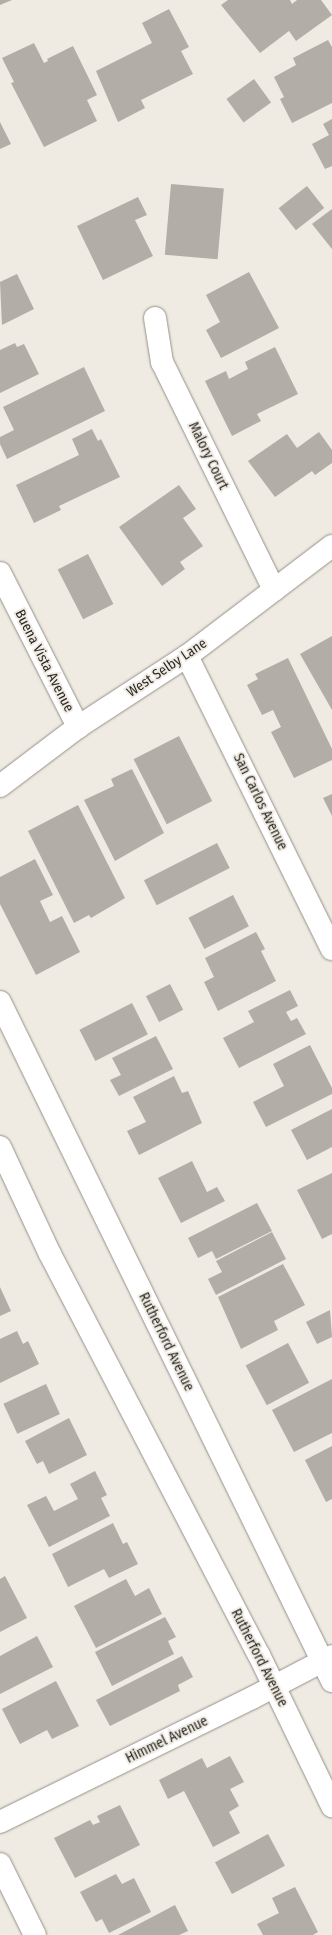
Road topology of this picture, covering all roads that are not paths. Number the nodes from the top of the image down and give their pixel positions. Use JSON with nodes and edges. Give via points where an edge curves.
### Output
{"nodes":[{"id":1,"x":155,"y":318,"type":"dead end"},
{"id":2,"x":332,"y":546,"type":"edge"},
{"id":3,"x":0,"y":573,"type":"edge"},
{"id":4,"x":274,"y":590,"type":"junction"},
{"id":5,"x":187,"y":656,"type":"junction"},
{"id":6,"x":78,"y":727,"type":"junction"},
{"id":7,"x":0,"y":786,"type":"edge"},
{"id":8,"x":332,"y":949,"type":"edge"},
{"id":9,"x":0,"y":1002,"type":"edge"},
{"id":10,"x":0,"y":1147,"type":"edge"},
{"id":11,"x":327,"y":1658,"type":"edge"},
{"id":12,"x":332,"y":1681,"type":"edge"},
{"id":13,"x":274,"y":1686,"type":"junction"},
{"id":14,"x":332,"y":1806,"type":"edge"},
{"id":15,"x":0,"y":1822,"type":"edge"},
{"id":16,"x":0,"y":1864,"type":"edge"},
{"id":17,"x":35,"y":1935,"type":"edge"}],
"edges":[{"from":1,"to":4,"type":"street","name":"Malory Court","via":[[162,362]]},
{"from":2,"to":4,"type":"street","name":"West Selby Lane"},
{"from":3,"to":6,"type":"street","name":"Buena Vista Avenue"},
{"from":4,"to":5,"type":"street","name":"West Selby Lane"},
{"from":5,"to":6,"type":"street","name":"West Selby Lane"},
{"from":5,"to":8,"type":"street","name":"San Carlos Avenue"},
{"from":6,"to":7,"type":"street","name":"West Selby Lane"},
{"from":9,"to":11,"type":"street","name":"Rutherford Avenue"},
{"from":10,"to":13,"type":"street","name":"Rutherford Avenue","via":[[50,1254]]},
{"from":11,"to":12,"type":"street","name":"Rutherford Avenue"},
{"from":11,"to":13,"type":"street","name":"Himmel Avenue"},
{"from":13,"to":14,"type":"street","name":"Rutherford Avenue"},
{"from":13,"to":15,"type":"street","name":"Himmel Avenue"},
{"from":16,"to":17,"type":"street"}]}
